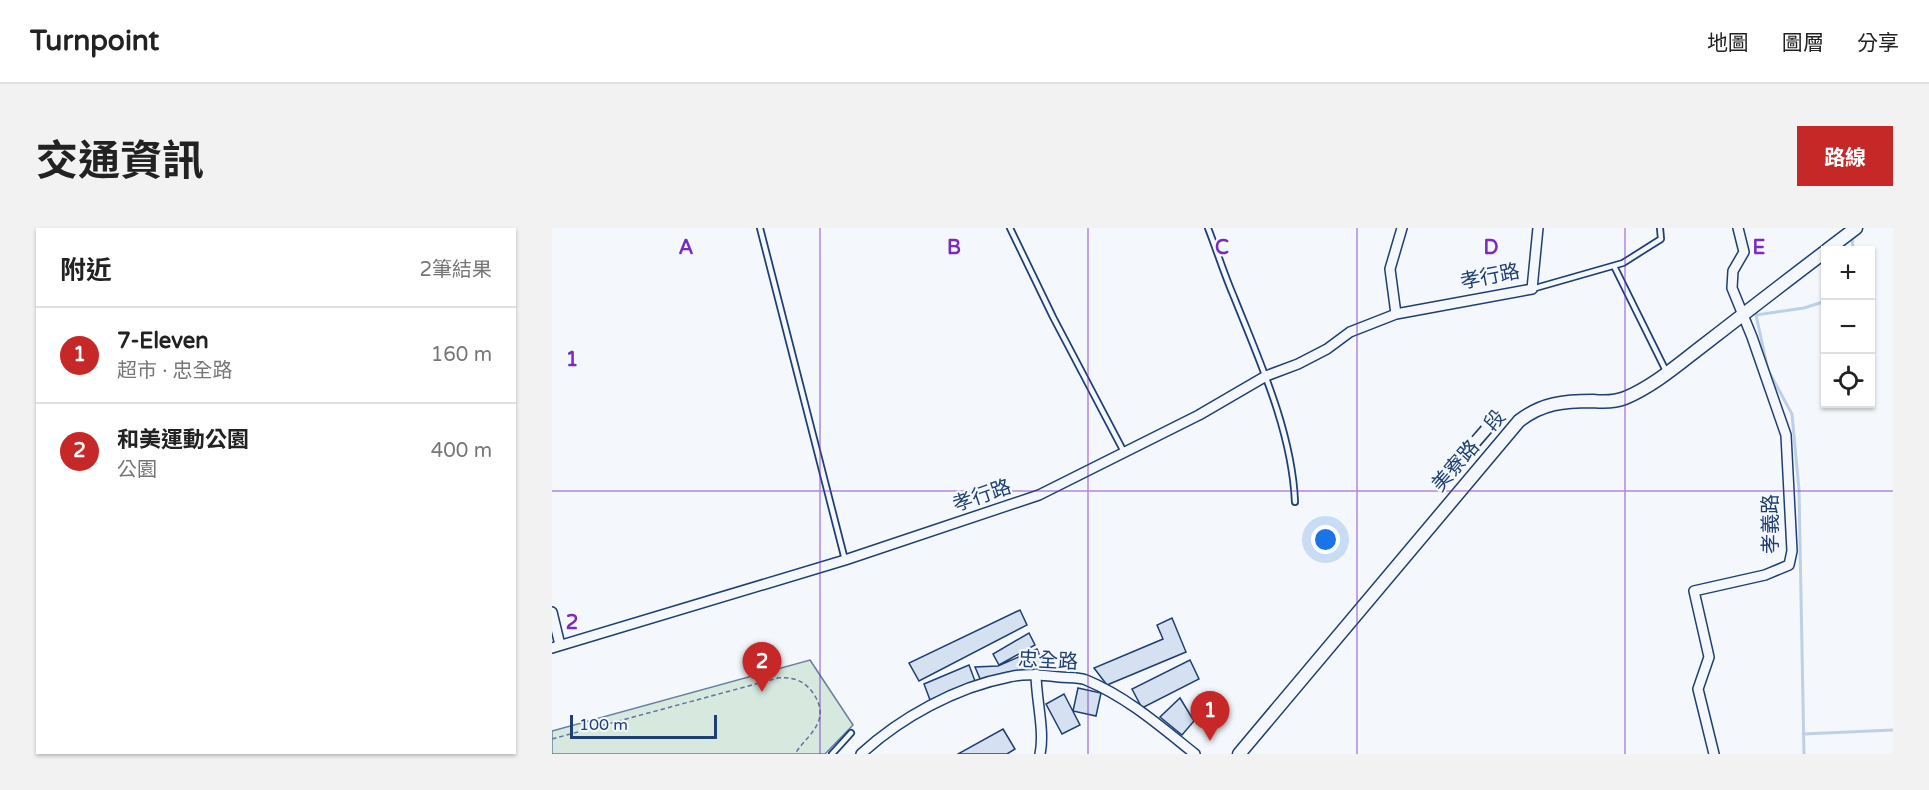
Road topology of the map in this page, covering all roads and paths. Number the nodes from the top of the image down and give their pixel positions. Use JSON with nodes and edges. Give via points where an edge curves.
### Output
{"nodes":[{"id":1,"x":760,"y":228,"type":"edge"},
{"id":2,"x":1010,"y":228,"type":"edge"},
{"id":3,"x":1208,"y":228,"type":"edge"},
{"id":4,"x":1401,"y":228,"type":"edge"},
{"id":5,"x":1538,"y":228,"type":"edge"},
{"id":6,"x":1660,"y":228,"type":"edge"},
{"id":7,"x":1738,"y":228,"type":"edge"},
{"id":8,"x":1856,"y":228,"type":"edge"},
{"id":9,"x":1833,"y":246,"type":"edge"},
{"id":10,"x":1821,"y":255,"type":"edge"},
{"id":11,"x":1614,"y":266,"type":"junction"},
{"id":12,"x":1532,"y":289,"type":"junction"},
{"id":13,"x":1396,"y":314,"type":"junction"},
{"id":14,"x":1743,"y":315,"type":"junction"},
{"id":15,"x":1667,"y":373,"type":"junction"},
{"id":16,"x":1266,"y":376,"type":"junction"},
{"id":17,"x":1124,"y":452,"type":"junction"},
{"id":18,"x":1295,"y":502,"type":"dead end"},
{"id":19,"x":845,"y":560,"type":"junction"},
{"id":20,"x":552,"y":612,"type":"edge"},
{"id":21,"x":556,"y":646,"type":"edge"},
{"id":22,"x":1036,"y":674,"type":"junction"},
{"id":23,"x":851,"y":733,"type":"dead end"},
{"id":24,"x":552,"y":739,"type":"edge"},
{"id":25,"x":795,"y":754,"type":"edge"},
{"id":26,"x":832,"y":754,"type":"edge"},
{"id":27,"x":861,"y":754,"type":"edge"},
{"id":28,"x":1040,"y":754,"type":"edge"},
{"id":29,"x":1195,"y":754,"type":"edge"},
{"id":30,"x":1239,"y":754,"type":"edge"},
{"id":31,"x":1714,"y":754,"type":"edge"}],
"edges":[{"from":1,"to":19,"type":"lane"},
{"from":2,"to":17,"type":"lane"},
{"from":3,"to":16,"type":"lane"},
{"from":4,"to":13,"type":"street","via":[[1390,269]]},
{"from":5,"to":12,"type":"street","name":"孝行路"},
{"from":6,"to":11,"type":"lane","via":[[1661,239]]},
{"from":7,"to":14,"type":"street","name":"孝義路","via":[[1744,252],[1733,271],[1732,288]]},
{"from":8,"to":9,"type":"street","name":"美寮路二段"},
{"from":10,"to":14,"type":"street","name":"美寮路二段"},
{"from":11,"to":12,"type":"lane"},
{"from":11,"to":15,"type":"lane"},
{"from":12,"to":13,"type":"street","name":"孝行路"},
{"from":13,"to":16,"type":"street","name":"孝行路","via":[[1350,332],[1327,349]]},
{"from":14,"to":15,"type":"street","name":"美寮路二段"},
{"from":14,"to":31,"type":"street","name":"孝義路","via":[[1786,435],[1792,551],[1789,565],[1765,575],[1694,591],[1709,657],[1698,689]]},
{"from":15,"to":30,"type":"street","name":"美寮路二段","via":[[1622,400],[1554,403],[1520,421]]},
{"from":16,"to":17,"type":"street","name":"孝行路"},
{"from":16,"to":18,"type":"lane","via":[[1294,472]]},
{"from":17,"to":19,"type":"street","name":"孝行路","via":[[1039,495]]},
{"from":19,"to":21,"type":"street","name":"孝行路"},
{"from":20,"to":21,"type":"street"},
{"from":22,"to":27,"type":"street","name":"忠全路","via":[[1009,676],[963,690],[923,709],[882,735]]},
{"from":22,"to":28,"type":"street"},
{"from":22,"to":29,"type":"street","name":"忠全路","via":[[1083,679],[1128,701]]},
{"from":23,"to":26,"type":"lane"},
{"from":24,"to":25,"type":"path","via":[[790,677],[812,689],[821,717]]}]}
